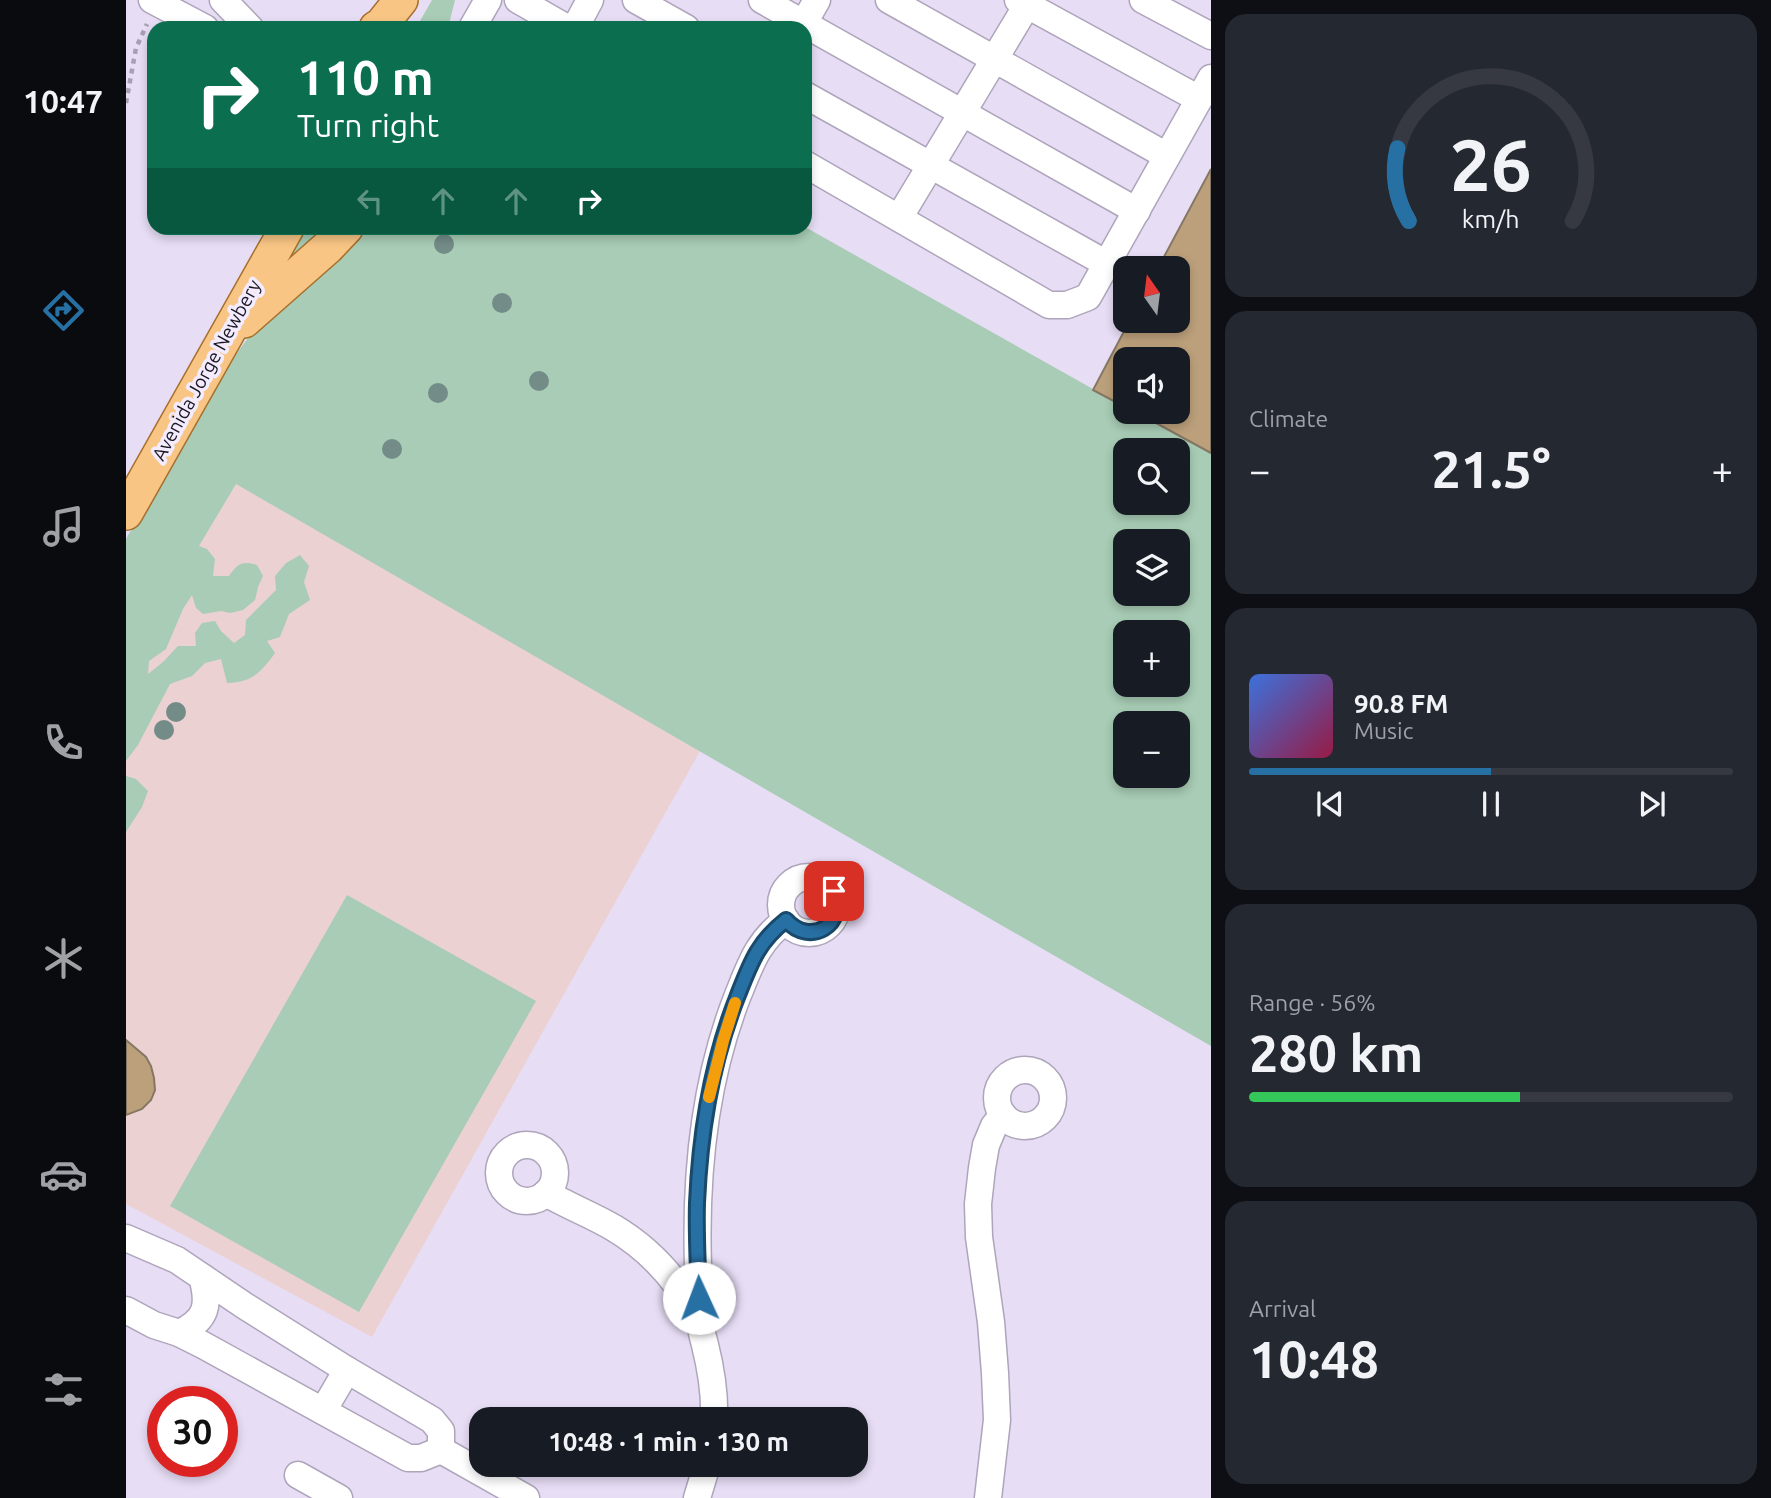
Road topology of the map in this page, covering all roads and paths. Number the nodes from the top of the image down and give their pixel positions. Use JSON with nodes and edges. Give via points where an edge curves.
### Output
{"nodes":[{"id":1,"x":223,"y":0,"type":"edge"},
{"id":2,"x":401,"y":0,"type":"edge"},
{"id":3,"x":418,"y":0,"type":"edge"},
{"id":4,"x":488,"y":0,"type":"edge"},
{"id":5,"x":518,"y":0,"type":"edge"},
{"id":6,"x":590,"y":0,"type":"edge"},
{"id":7,"x":636,"y":0,"type":"edge"},
{"id":8,"x":762,"y":0,"type":"edge"},
{"id":9,"x":817,"y":0,"type":"edge"},
{"id":10,"x":889,"y":0,"type":"edge"},
{"id":11,"x":1143,"y":0,"type":"edge"},
{"id":12,"x":1025,"y":2,"type":"edge"},
{"id":13,"x":159,"y":4,"type":"edge"},
{"id":14,"x":150,"y":21,"type":"edge"},
{"id":15,"x":192,"y":21,"type":"edge"},
{"id":16,"x":243,"y":21,"type":"edge"},
{"id":17,"x":384,"y":21,"type":"edge"},
{"id":18,"x":405,"y":21,"type":"edge"},
{"id":19,"x":476,"y":21,"type":"edge"},
{"id":20,"x":555,"y":21,"type":"edge"},
{"id":21,"x":579,"y":21,"type":"edge"},
{"id":22,"x":673,"y":21,"type":"edge"},
{"id":23,"x":795,"y":21,"type":"edge"},
{"id":24,"x":806,"y":21,"type":"edge"},
{"id":25,"x":147,"y":27,"type":"edge"},
{"id":26,"x":812,"y":31,"type":"edge"},
{"id":27,"x":1211,"y":36,"type":"edge"},
{"id":28,"x":994,"y":59,"type":"junction"},
{"id":29,"x":1205,"y":88,"type":"edge"},
{"id":30,"x":812,"y":99,"type":"edge"},
{"id":31,"x":126,"y":103,"type":"edge"},
{"id":32,"x":962,"y":113,"type":"junction"},
{"id":33,"x":1167,"y":156,"type":"junction"},
{"id":34,"x":931,"y":165,"type":"junction"},
{"id":35,"x":812,"y":168,"type":"edge"},
{"id":36,"x":1137,"y":211,"type":"junction"},
{"id":37,"x":899,"y":218,"type":"junction"},
{"id":38,"x":281,"y":235,"type":"edge"},
{"id":39,"x":339,"y":235,"type":"edge"},
{"id":40,"x":1107,"y":264,"type":"junction"},
{"id":41,"x":224,"y":339,"type":"junction"},
{"id":42,"x":126,"y":513,"type":"edge"},
{"id":43,"x":786,"y":920,"type":"dead end"},
{"id":44,"x":1003,"y":1115,"type":"dead end"},
{"id":45,"x":546,"y":1193,"type":"dead end"},
{"id":46,"x":131,"y":1245,"type":"edge"},
{"id":47,"x":202,"y":1276,"type":"junction"},
{"id":48,"x":126,"y":1310,"type":"edge"},
{"id":49,"x":700,"y":1321,"type":"junction"},
{"id":50,"x":179,"y":1333,"type":"junction"},
{"id":51,"x":347,"y":1370,"type":"junction"},
{"id":52,"x":713,"y":1407,"type":"edge"},
{"id":53,"x":323,"y":1411,"type":"junction"},
{"id":54,"x":441,"y":1450,"type":"junction"},
{"id":55,"x":298,"y":1475,"type":"dead end"},
{"id":56,"x":703,"y":1477,"type":"edge"},
{"id":57,"x":499,"y":1491,"type":"edge"},
{"id":58,"x":339,"y":1498,"type":"edge"},
{"id":59,"x":526,"y":1498,"type":"edge"},
{"id":60,"x":697,"y":1498,"type":"edge"},
{"id":61,"x":988,"y":1498,"type":"edge"}],
"edges":[{"from":1,"to":16,"type":"street"},
{"from":2,"to":17,"type":"main road"},
{"from":3,"to":18,"type":"main road"},
{"from":4,"to":19,"type":"street"},
{"from":5,"to":20,"type":"street"},
{"from":6,"to":21,"type":"street"},
{"from":7,"to":22,"type":"street"},
{"from":8,"to":23,"type":"street"},
{"from":9,"to":24,"type":"street"},
{"from":10,"to":28,"type":"street"},
{"from":11,"to":27,"type":"street"},
{"from":12,"to":28,"type":"street"},
{"from":12,"to":29,"type":"street"},
{"from":13,"to":14,"type":"path"},
{"from":13,"to":15,"type":"street"},
{"from":25,"to":31,"type":"path","via":[[136,48]]},
{"from":26,"to":32,"type":"street"},
{"from":28,"to":32,"type":"street"},
{"from":28,"to":33,"type":"street"},
{"from":29,"to":33,"type":"street"},
{"from":30,"to":34,"type":"street"},
{"from":32,"to":34,"type":"street"},
{"from":32,"to":36,"type":"street"},
{"from":33,"to":36,"type":"street"},
{"from":34,"to":37,"type":"street"},
{"from":34,"to":40,"type":"street"},
{"from":35,"to":37,"type":"street"},
{"from":36,"to":40,"type":"street"},
{"from":37,"to":40,"type":"street","via":[[1049,304],[1067,305],[1088,297]]},
{"from":38,"to":41,"type":"main road","name":"Avenida Jorge Newbery"},
{"from":39,"to":41,"type":"main road"},
{"from":41,"to":42,"type":"main road","name":"Avenida Jorge Newbery"},
{"from":43,"to":49,"type":"street","via":[[764,940],[746,976],[730,1017],[707,1108],[697,1202]]},
{"from":44,"to":61,"type":"street","via":[[986,1145],[978,1203],[997,1420]]},
{"from":45,"to":49,"type":"street","via":[[614,1228],[656,1259]]},
{"from":46,"to":47,"type":"street","via":[[177,1260]]},
{"from":47,"to":50,"type":"street","via":[[207,1294],[204,1312],[193,1326]]},
{"from":47,"to":51,"type":"street"},
{"from":48,"to":50,"type":"street"},
{"from":49,"to":52,"type":"street"},
{"from":50,"to":53,"type":"street"},
{"from":51,"to":53,"type":"street"},
{"from":51,"to":54,"type":"street","via":[[432,1420],[441,1431]]},
{"from":53,"to":54,"type":"street","via":[[408,1458]]},
{"from":54,"to":57,"type":"street"},
{"from":55,"to":58,"type":"street"},
{"from":56,"to":60,"type":"street"},
{"from":57,"to":59,"type":"street"}]}
